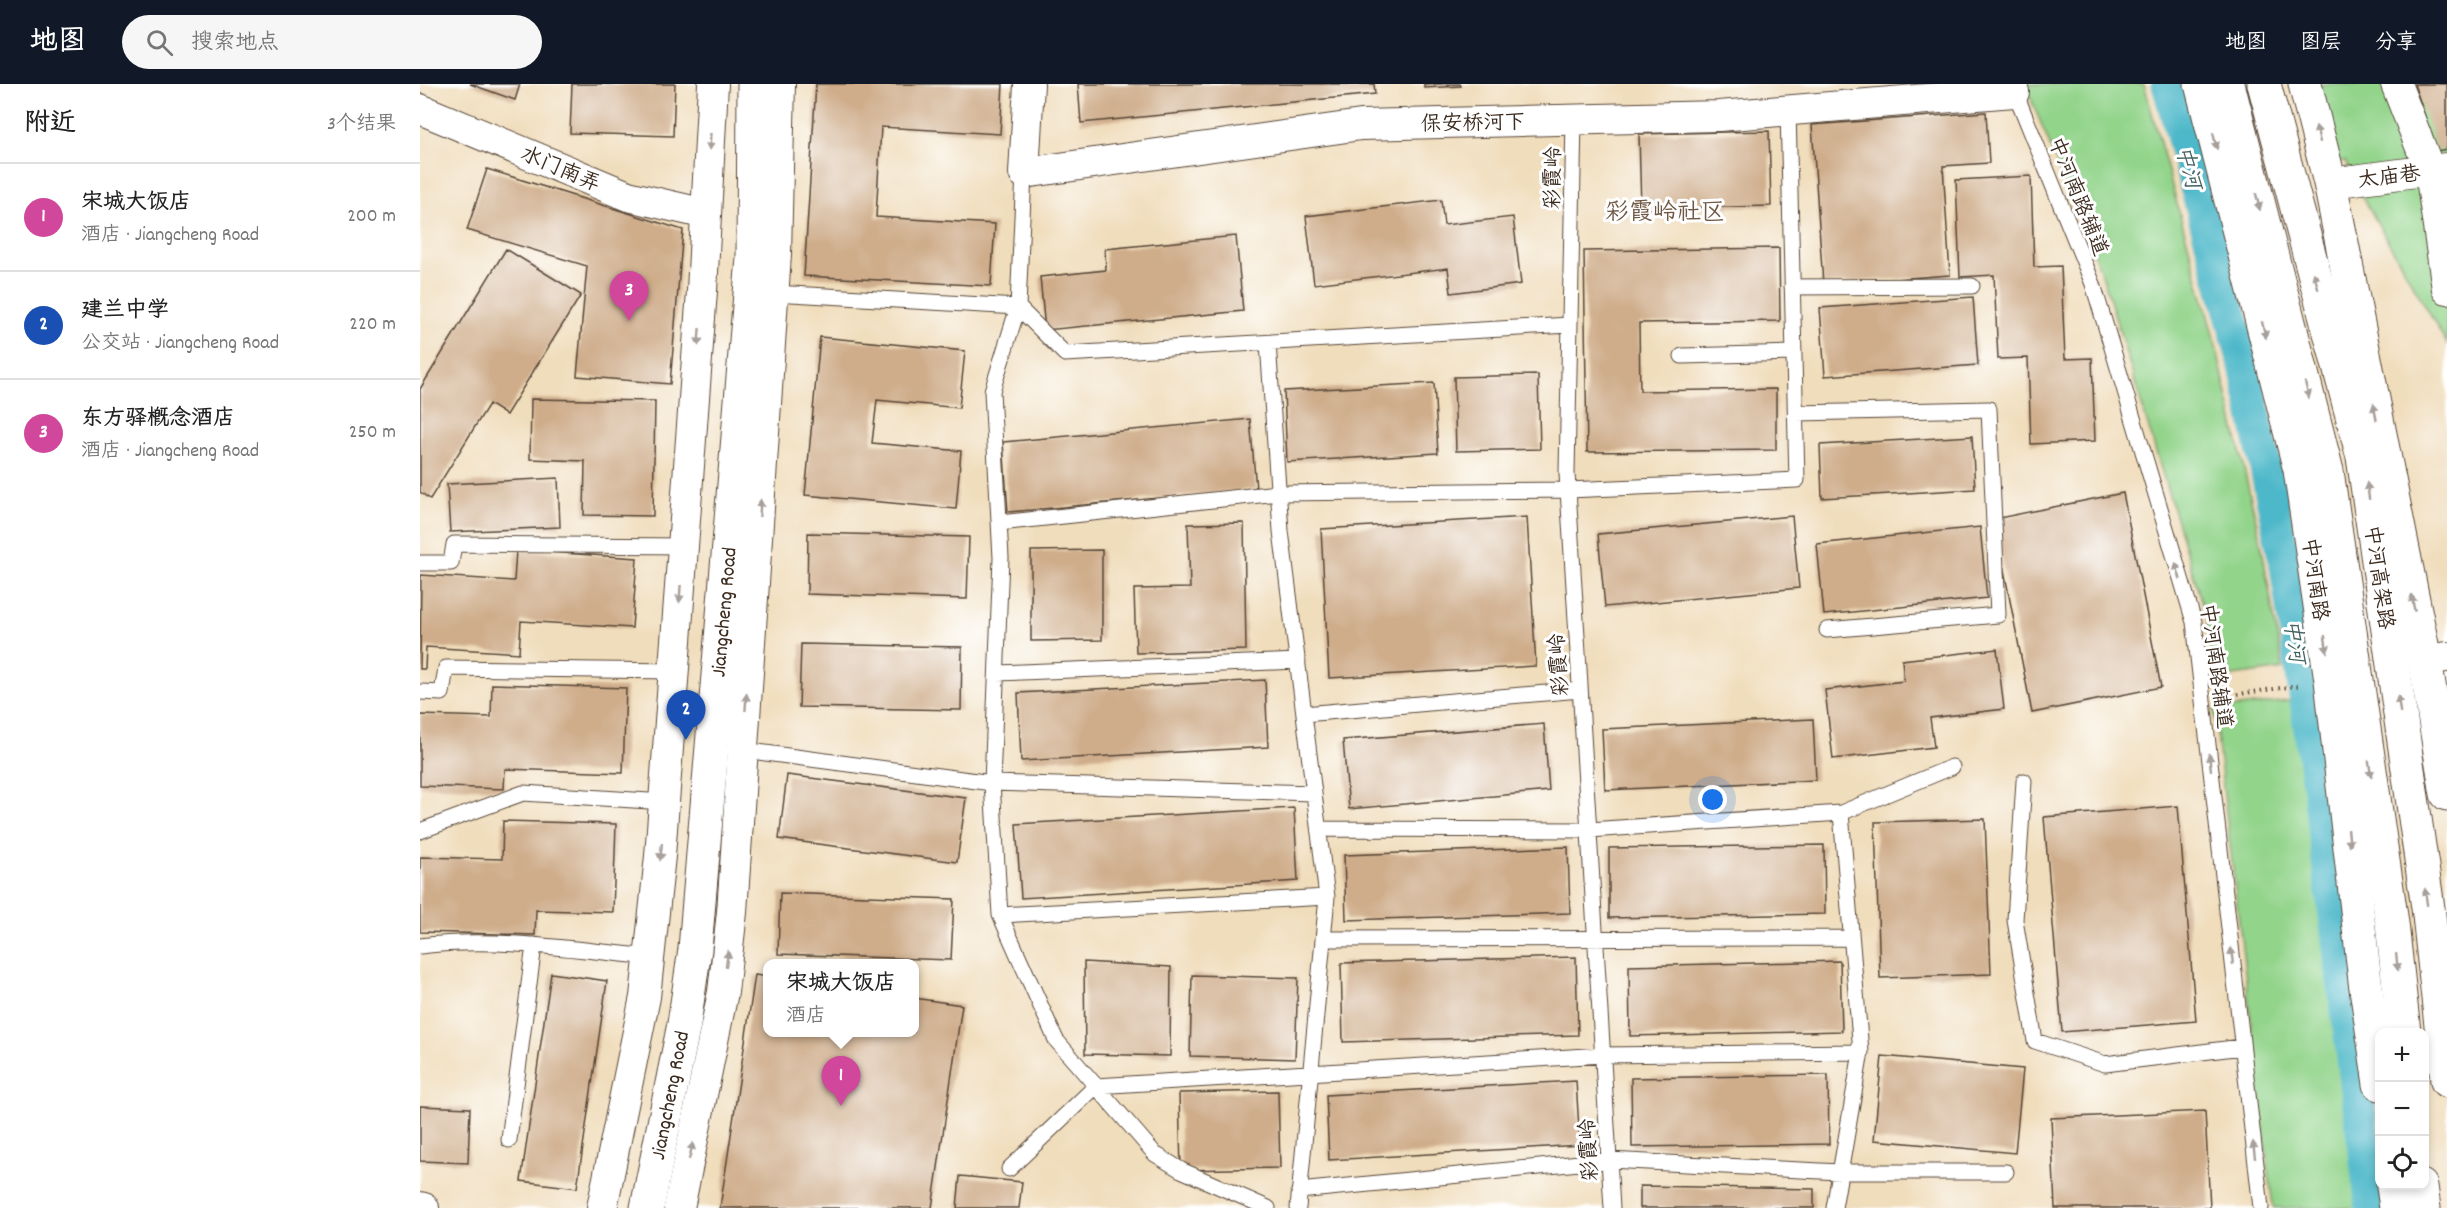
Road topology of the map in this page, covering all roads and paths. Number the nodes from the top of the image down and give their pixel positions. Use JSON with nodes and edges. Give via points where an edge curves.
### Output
{"nodes":[{"id":1,"x":713,"y":84,"type":"edge"},
{"id":2,"x":754,"y":84,"type":"edge"},
{"id":3,"x":780,"y":84,"type":"edge"},
{"id":4,"x":1029,"y":84,"type":"edge"},
{"id":5,"x":2201,"y":84,"type":"edge"},
{"id":6,"x":2228,"y":84,"type":"edge"},
{"id":7,"x":2264,"y":84,"type":"edge"},
{"id":8,"x":2305,"y":84,"type":"edge"},
{"id":9,"x":2396,"y":84,"type":"edge"},
{"id":10,"x":2013,"y":88,"type":"edge"},
{"id":11,"x":420,"y":109,"type":"edge"},
{"id":12,"x":1788,"y":110,"type":"junction"},
{"id":13,"x":1574,"y":119,"type":"junction"},
{"id":14,"x":2438,"y":169,"type":"edge"},
{"id":15,"x":1024,"y":173,"type":"junction"},
{"id":16,"x":2330,"y":183,"type":"junction"},
{"id":17,"x":706,"y":214,"type":"junction"},
{"id":18,"x":1972,"y":286,"type":"dead end"},
{"id":19,"x":1792,"y":287,"type":"junction"},
{"id":20,"x":2447,"y":289,"type":"edge"},
{"id":21,"x":774,"y":293,"type":"junction"},
{"id":22,"x":1018,"y":307,"type":"junction"},
{"id":23,"x":1570,"y":325,"type":"junction"},
{"id":24,"x":1268,"y":343,"type":"junction"},
{"id":25,"x":1794,"y":353,"type":"junction"},
{"id":26,"x":1682,"y":356,"type":"dead end"},
{"id":27,"x":1796,"y":413,"type":"junction"},
{"id":28,"x":1568,"y":490,"type":"junction"},
{"id":29,"x":1278,"y":493,"type":"junction"},
{"id":30,"x":999,"y":523,"type":"junction"},
{"id":31,"x":684,"y":546,"type":"junction"},
{"id":32,"x":420,"y":563,"type":"edge"},
{"id":33,"x":1827,"y":630,"type":"dead end"},
{"id":34,"x":2436,"y":659,"type":"edge"},
{"id":35,"x":1298,"y":661,"type":"junction"},
{"id":36,"x":675,"y":671,"type":"junction"},
{"id":37,"x":997,"y":673,"type":"junction"},
{"id":38,"x":1580,"y":690,"type":"junction"},
{"id":39,"x":2273,"y":690,"type":"dead end"},
{"id":40,"x":420,"y":692,"type":"edge"},
{"id":41,"x":2202,"y":699,"type":"junction"},
{"id":42,"x":1304,"y":714,"type":"junction"},
{"id":43,"x":743,"y":750,"type":"junction"},
{"id":44,"x":1952,"y":767,"type":"dead end"},
{"id":45,"x":2024,"y":782,"type":"dead end"},
{"id":46,"x":992,"y":783,"type":"junction"},
{"id":47,"x":1314,"y":793,"type":"junction"},
{"id":48,"x":2447,"y":794,"type":"edge"},
{"id":49,"x":665,"y":802,"type":"junction"},
{"id":50,"x":1841,"y":813,"type":"junction"},
{"id":51,"x":1319,"y":829,"type":"junction"},
{"id":52,"x":1589,"y":830,"type":"junction"},
{"id":53,"x":420,"y":831,"type":"edge"},
{"id":54,"x":1328,"y":897,"type":"junction"},
{"id":55,"x":1000,"y":915,"type":"junction"},
{"id":56,"x":1596,"y":938,"type":"junction"},
{"id":57,"x":1851,"y":938,"type":"junction"},
{"id":58,"x":1323,"y":939,"type":"junction"},
{"id":59,"x":534,"y":945,"type":"junction"},
{"id":60,"x":420,"y":946,"type":"edge"},
{"id":61,"x":649,"y":957,"type":"junction"},
{"id":62,"x":2404,"y":1028,"type":"edge"},
{"id":63,"x":2242,"y":1047,"type":"junction"},
{"id":64,"x":1861,"y":1052,"type":"junction"},
{"id":65,"x":1603,"y":1055,"type":"junction"},
{"id":66,"x":1311,"y":1072,"type":"junction"},
{"id":67,"x":2447,"y":1081,"type":"edge"},
{"id":68,"x":2379,"y":1082,"type":"edge"},
{"id":69,"x":1096,"y":1086,"type":"junction"},
{"id":70,"x":509,"y":1140,"type":"dead end"},
{"id":71,"x":1610,"y":1160,"type":"junction"},
{"id":72,"x":1009,"y":1170,"type":"dead end"},
{"id":73,"x":1840,"y":1172,"type":"junction"},
{"id":74,"x":2006,"y":1172,"type":"dead end"},
{"id":75,"x":2394,"y":1190,"type":"edge"},
{"id":76,"x":2422,"y":1190,"type":"edge"},
{"id":77,"x":1299,"y":1191,"type":"junction"},
{"id":78,"x":602,"y":1208,"type":"edge"},
{"id":79,"x":646,"y":1208,"type":"edge"},
{"id":80,"x":679,"y":1208,"type":"edge"},
{"id":81,"x":1268,"y":1208,"type":"edge"},
{"id":82,"x":1298,"y":1208,"type":"edge"},
{"id":83,"x":1612,"y":1208,"type":"edge"},
{"id":84,"x":1834,"y":1208,"type":"edge"},
{"id":85,"x":2261,"y":1208,"type":"edge"},
{"id":86,"x":2396,"y":1208,"type":"edge"},
{"id":87,"x":2424,"y":1208,"type":"edge"}],
"edges":[{"from":1,"to":17,"type":"street","name":"Jiangcheng Road","one_way":true},
{"from":2,"to":79,"type":"main road","name":"Jiangcheng Road","via":[[753,258],[694,949],[684,1024]]},
{"from":3,"to":21,"type":"street","name":"Jiangcheng Road"},
{"from":4,"to":15,"type":"street"},
{"from":5,"to":68,"type":"main road","name":"中河南路","one_way":true,"via":[[2300,470],[2331,680]]},
{"from":6,"to":62,"type":"main road","name":"中河高架路","one_way":true,"via":[[2327,471]]},
{"from":67,"to":7,"type":"main road","name":"中河高架路","one_way":true,"via":[[2429,915],[2363,457]]},
{"from":16,"to":8,"type":"main road","one_way":true},
{"from":9,"to":14,"type":"street"},
{"from":10,"to":12,"type":"street","name":"保安桥河下"},
{"from":41,"to":10,"type":"lane","name":"中河南路辅道","one_way":true,"via":[[2194,622],[2093,284]]},
{"from":11,"to":17,"type":"street","name":"水门南弄","via":[[628,196]]},
{"from":12,"to":13,"type":"street","name":"保安桥河下","via":[[1719,116]]},
{"from":12,"to":19,"type":"lane"},
{"from":13,"to":15,"type":"street","name":"保安桥河下","via":[[1361,124]]},
{"from":13,"to":23,"type":"lane","name":"彩霞岭"},
{"from":14,"to":16,"type":"street","name":"太庙巷"},
{"from":14,"to":20,"type":"street"},
{"from":15,"to":22,"type":"lane"},
{"from":34,"to":16,"type":"main road","one_way":true},
{"from":17,"to":31,"type":"street","name":"Jiangcheng Road","one_way":true},
{"from":18,"to":19,"type":"lane"},
{"from":19,"to":25,"type":"lane"},
{"from":21,"to":22,"type":"lane"},
{"from":43,"to":21,"type":"street","name":"Jiangcheng Road","one_way":true},
{"from":22,"to":24,"type":"lane","via":[[1065,354]]},
{"from":22,"to":30,"type":"lane","via":[[992,391]]},
{"from":23,"to":24,"type":"lane"},
{"from":23,"to":28,"type":"lane","name":"彩霞岭"},
{"from":24,"to":29,"type":"lane"},
{"from":25,"to":26,"type":"lane"},
{"from":25,"to":27,"type":"lane"},
{"from":27,"to":28,"type":"lane","via":[[1797,480]]},
{"from":27,"to":33,"type":"lane","via":[[1989,409],[1998,615]]},
{"from":28,"to":29,"type":"lane"},
{"from":28,"to":38,"type":"lane","name":"彩霞岭"},
{"from":29,"to":30,"type":"lane"},
{"from":29,"to":35,"type":"lane"},
{"from":30,"to":37,"type":"lane"},
{"from":31,"to":32,"type":"lane","via":[[454,544],[451,563]]},
{"from":31,"to":36,"type":"street","name":"Jiangcheng Road","one_way":true},
{"from":34,"to":48,"type":"main road"},
{"from":35,"to":37,"type":"lane"},
{"from":35,"to":42,"type":"lane"},
{"from":36,"to":40,"type":"lane","via":[[446,668],[442,693]]},
{"from":36,"to":49,"type":"street","name":"Jiangcheng Road"},
{"from":37,"to":46,"type":"lane"},
{"from":38,"to":42,"type":"lane"},
{"from":38,"to":52,"type":"lane","name":"彩霞岭"},
{"from":39,"to":41,"type":"path"},
{"from":63,"to":41,"type":"lane","name":"中河南路辅道","one_way":true},
{"from":42,"to":47,"type":"lane"},
{"from":43,"to":46,"type":"lane"},
{"from":80,"to":43,"type":"street","name":"Jiangcheng Road","one_way":true,"via":[[723,992]]},
{"from":44,"to":50,"type":"lane"},
{"from":45,"to":63,"type":"lane","via":[[2015,920],[2035,1041],[2105,1064]]},
{"from":46,"to":47,"type":"lane"},
{"from":46,"to":55,"type":"lane"},
{"from":47,"to":51,"type":"lane"},
{"from":49,"to":53,"type":"lane","via":[[523,793]]},
{"from":49,"to":61,"type":"street","name":"Jiangcheng Road","one_way":true},
{"from":50,"to":52,"type":"lane"},
{"from":50,"to":57,"type":"lane"},
{"from":51,"to":52,"type":"lane"},
{"from":51,"to":54,"type":"lane"},
{"from":52,"to":56,"type":"lane","name":"彩霞岭"},
{"from":54,"to":55,"type":"lane"},
{"from":54,"to":58,"type":"lane"},
{"from":55,"to":69,"type":"lane","via":[[1056,1040]]},
{"from":56,"to":57,"type":"lane"},
{"from":56,"to":58,"type":"lane"},
{"from":56,"to":65,"type":"lane","name":"彩霞岭"},
{"from":57,"to":64,"type":"lane"},
{"from":58,"to":66,"type":"lane"},
{"from":59,"to":60,"type":"lane","via":[[455,942]]},
{"from":59,"to":61,"type":"lane"},
{"from":59,"to":70,"type":"lane"},
{"from":61,"to":78,"type":"street","name":"Jiangcheng Road","via":[[645,997]]},
{"from":85,"to":63,"type":"lane","name":"中河南路辅道","one_way":true},
{"from":64,"to":65,"type":"lane"},
{"from":64,"to":73,"type":"lane"},
{"from":65,"to":66,"type":"lane"},
{"from":65,"to":71,"type":"lane","name":"彩霞岭"},
{"from":66,"to":69,"type":"lane"},
{"from":66,"to":77,"type":"lane"},
{"from":69,"to":72,"type":"lane"},
{"from":69,"to":81,"type":"lane","via":[[1155,1154],[1181,1170]]},
{"from":71,"to":73,"type":"lane"},
{"from":71,"to":77,"type":"lane"},
{"from":71,"to":83,"type":"lane","name":"彩霞岭"},
{"from":73,"to":74,"type":"lane"},
{"from":73,"to":84,"type":"lane"},
{"from":75,"to":86,"type":"main road"},
{"from":76,"to":87,"type":"main road"},
{"from":77,"to":82,"type":"lane"}]}
